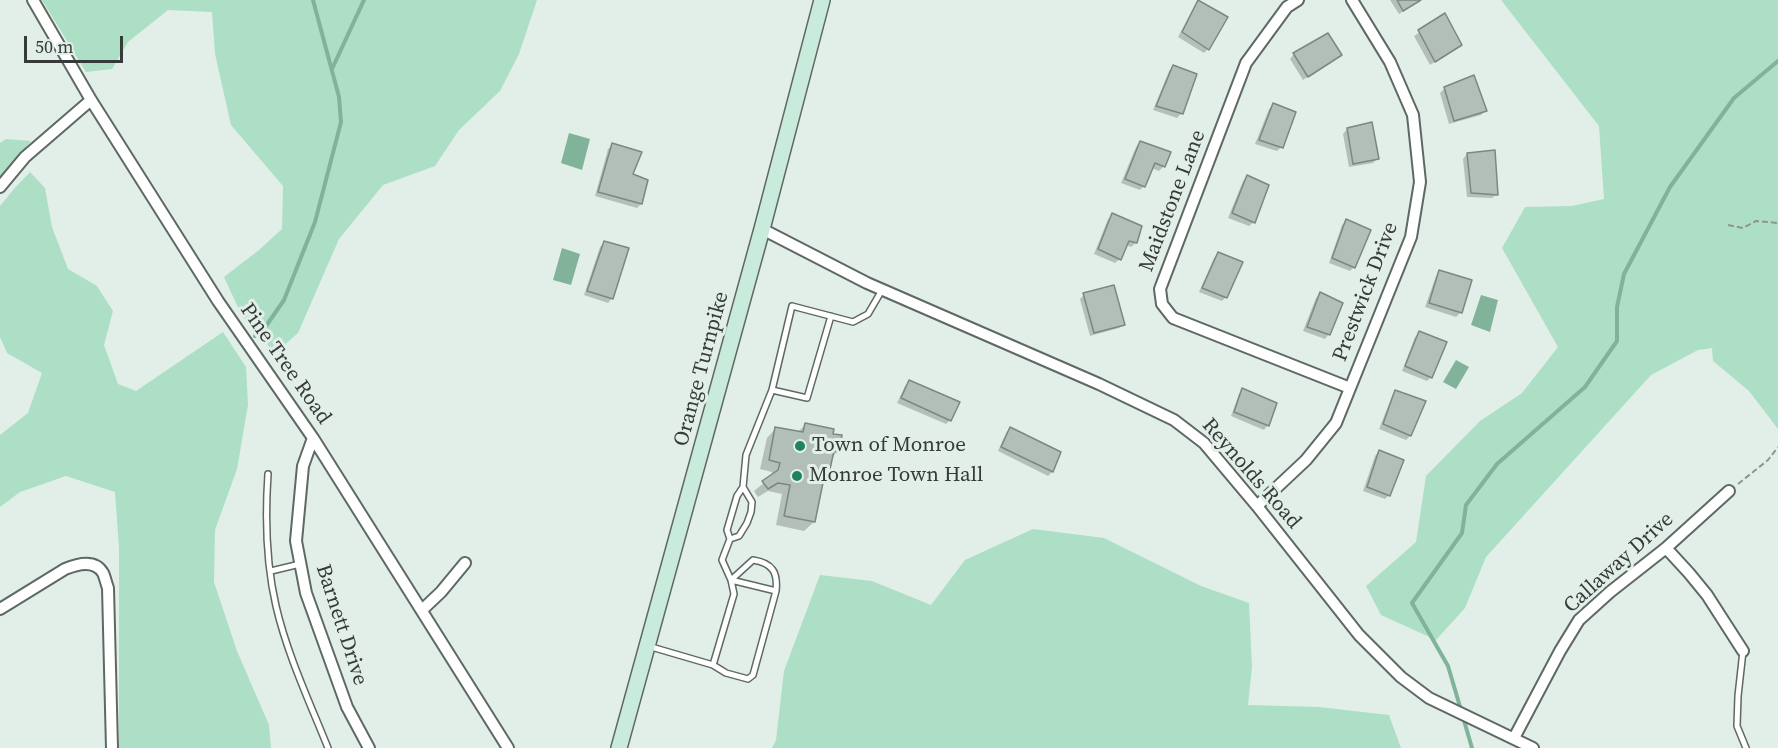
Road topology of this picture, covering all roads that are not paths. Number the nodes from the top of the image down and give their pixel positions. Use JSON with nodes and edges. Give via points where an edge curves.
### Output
{"nodes":[{"id":1,"x":33,"y":0,"type":"edge"},
{"id":2,"x":822,"y":0,"type":"edge"},
{"id":3,"x":1298,"y":0,"type":"edge"},
{"id":4,"x":1352,"y":0,"type":"edge"},
{"id":5,"x":91,"y":100,"type":"junction"},
{"id":6,"x":0,"y":188,"type":"edge"},
{"id":7,"x":762,"y":229,"type":"junction"},
{"id":8,"x":882,"y":290,"type":"junction"},
{"id":9,"x":831,"y":316,"type":"junction"},
{"id":10,"x":1350,"y":388,"type":"junction"},
{"id":11,"x":772,"y":390,"type":"junction"},
{"id":12,"x":313,"y":438,"type":"junction"},
{"id":13,"x":268,"y":474,"type":"dead end"},
{"id":14,"x":743,"y":487,"type":"junction"},
{"id":15,"x":1729,"y":491,"type":"road end"},
{"id":16,"x":1257,"y":506,"type":"junction"},
{"id":17,"x":730,"y":539,"type":"junction"},
{"id":18,"x":1666,"y":548,"type":"junction"},
{"id":19,"x":465,"y":563,"type":"dead end"},
{"id":20,"x":300,"y":564,"type":"junction"},
{"id":21,"x":271,"y":571,"type":"junction"},
{"id":22,"x":731,"y":580,"type":"junction"},
{"id":23,"x":776,"y":591,"type":"junction"},
{"id":24,"x":0,"y":609,"type":"edge"},
{"id":25,"x":422,"y":610,"type":"junction"},
{"id":26,"x":647,"y":646,"type":"junction"},
{"id":27,"x":1743,"y":651,"type":"joint"},
{"id":28,"x":713,"y":665,"type":"junction"},
{"id":29,"x":1514,"y":738,"type":"junction"},
{"id":30,"x":112,"y":748,"type":"edge"},
{"id":31,"x":328,"y":748,"type":"edge"},
{"id":32,"x":369,"y":748,"type":"edge"},
{"id":33,"x":508,"y":748,"type":"edge"},
{"id":34,"x":619,"y":748,"type":"edge"},
{"id":35,"x":1533,"y":748,"type":"edge"},
{"id":36,"x":1746,"y":748,"type":"edge"}],
"edges":[{"from":1,"to":5,"type":"street","name":"Pine Tree Road"},
{"from":2,"to":7,"type":"main road","name":"Orange Turnpike"},
{"from":3,"to":10,"type":"street","name":"Maidstone Lane","via":[[1287,7],[1246,63],[1160,289],[1162,304],[1173,318]]},
{"from":4,"to":10,"type":"street","name":"Prestwick Drive","via":[[1390,62],[1413,115],[1420,182],[1411,237]]},
{"from":5,"to":6,"type":"street","via":[[25,157]]},
{"from":5,"to":12,"type":"street","name":"Pine Tree Road","via":[[218,302]]},
{"from":7,"to":8,"type":"street","name":"Reynolds Road"},
{"from":7,"to":26,"type":"main road","name":"Orange Turnpike"},
{"from":8,"to":9,"type":"lane","via":[[868,314],[853,322]]},
{"from":8,"to":16,"type":"street","name":"Reynolds Road","via":[[1174,420],[1204,443]]},
{"from":9,"to":11,"type":"lane","via":[[807,398]]},
{"from":9,"to":11,"type":"lane","via":[[792,306]]},
{"from":10,"to":16,"type":"street","name":"Prestwick Drive","via":[[1335,423],[1306,460]]},
{"from":11,"to":14,"type":"lane","via":[[746,455]]},
{"from":12,"to":20,"type":"street","name":"Barnett Drive","via":[[303,466],[296,541]]},
{"from":12,"to":25,"type":"street","name":"Pine Tree Road"},
{"from":13,"to":21,"type":"lane","via":[[266,529]]},
{"from":14,"to":17,"type":"lane","via":[[728,530]]},
{"from":14,"to":17,"type":"lane","via":[[752,502],[751,512],[738,536]]},
{"from":15,"to":18,"type":"street","name":"Callaway Drive"},
{"from":16,"to":29,"type":"street","name":"Reynolds Road","via":[[1359,635],[1401,677],[1429,698]]},
{"from":17,"to":22,"type":"lane","via":[[722,560]]},
{"from":18,"to":27,"type":"street","via":[[1707,595]]},
{"from":18,"to":29,"type":"street","name":"Callaway Drive","via":[[1579,620]]},
{"from":19,"to":25,"type":"street"},
{"from":20,"to":21,"type":"lane"},
{"from":20,"to":32,"type":"street","name":"Barnett Drive","via":[[306,592],[347,707]]},
{"from":21,"to":31,"type":"lane","via":[[276,606],[288,644]]},
{"from":22,"to":23,"type":"lane"},
{"from":22,"to":23,"type":"lane","via":[[753,560],[760,561],[776,573]]},
{"from":22,"to":28,"type":"lane","via":[[734,594]]},
{"from":23,"to":28,"type":"lane","via":[[753,675],[748,679]]},
{"from":24,"to":30,"type":"street","via":[[65,568],[86,564],[102,572],[108,588]]},
{"from":25,"to":33,"type":"street","name":"Pine Tree Road"},
{"from":26,"to":28,"type":"lane"},
{"from":26,"to":34,"type":"main road","name":"Orange Turnpike"},
{"from":27,"to":36,"type":"lane","via":[[1737,726]]},
{"from":29,"to":35,"type":"street","name":"Reynolds Road"}]}
